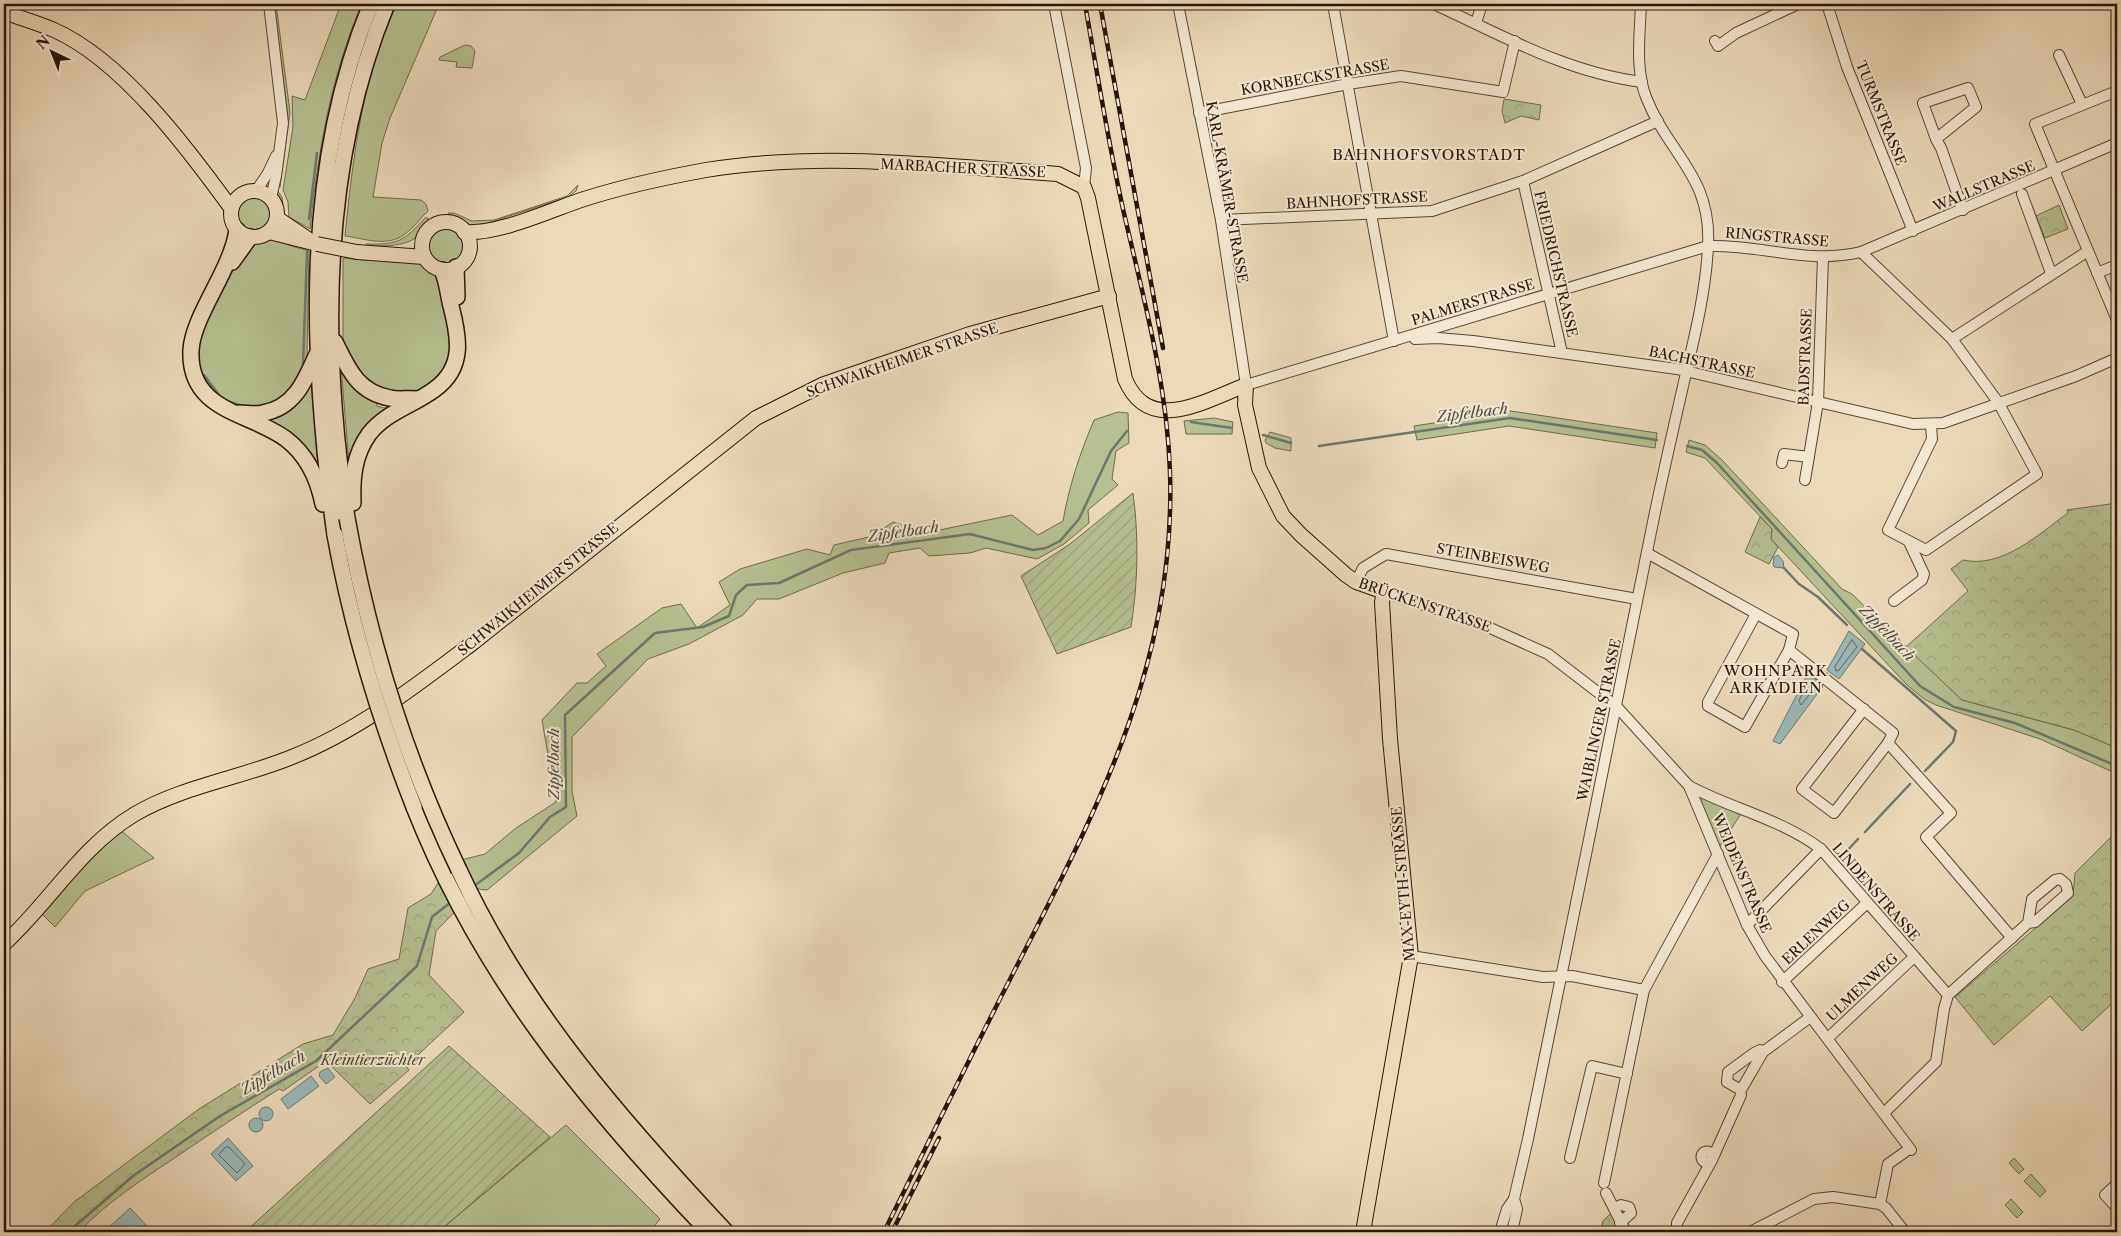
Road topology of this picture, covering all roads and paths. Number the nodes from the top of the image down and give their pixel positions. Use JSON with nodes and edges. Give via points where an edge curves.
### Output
{"nodes":[{"id":1,"x":7,"y":4,"type":"edge"},
{"id":2,"x":269,"y":4,"type":"edge"},
{"id":3,"x":371,"y":4,"type":"edge"},
{"id":4,"x":387,"y":4,"type":"edge"},
{"id":5,"x":1054,"y":4,"type":"edge"},
{"id":6,"x":1178,"y":4,"type":"edge"},
{"id":7,"x":1333,"y":4,"type":"edge"},
{"id":8,"x":1434,"y":4,"type":"edge"},
{"id":9,"x":1482,"y":4,"type":"edge"},
{"id":10,"x":1641,"y":4,"type":"edge"},
{"id":11,"x":1798,"y":4,"type":"edge"},
{"id":12,"x":1827,"y":4,"type":"edge"},
{"id":13,"x":4,"y":11,"type":"edge"},
{"id":14,"x":1476,"y":23,"type":"junction"},
{"id":15,"x":1515,"y":41,"type":"junction"},
{"id":16,"x":1715,"y":41,"type":"dead end"},
{"id":17,"x":2059,"y":55,"type":"dead end"},
{"id":18,"x":1642,"y":82,"type":"junction"},
{"id":19,"x":1348,"y":84,"type":"junction"},
{"id":20,"x":2117,"y":91,"type":"edge"},
{"id":21,"x":2082,"y":104,"type":"junction"},
{"id":22,"x":1200,"y":113,"type":"junction"},
{"id":23,"x":1658,"y":121,"type":"junction"},
{"id":24,"x":1939,"y":138,"type":"junction"},
{"id":25,"x":281,"y":143,"type":"junction"},
{"id":26,"x":2117,"y":143,"type":"edge"},
{"id":27,"x":204,"y":170,"type":"junction"},
{"id":28,"x":2055,"y":170,"type":"junction"},
{"id":29,"x":1524,"y":181,"type":"junction"},
{"id":30,"x":1084,"y":186,"type":"junction"},
{"id":31,"x":256,"y":190,"type":"junction"},
{"id":32,"x":2022,"y":194,"type":"dead end"},
{"id":33,"x":240,"y":195,"type":"junction"},
{"id":34,"x":271,"y":198,"type":"junction"},
{"id":35,"x":231,"y":208,"type":"junction"},
{"id":36,"x":1963,"y":210,"type":"junction"},
{"id":37,"x":1372,"y":213,"type":"junction"},
{"id":38,"x":277,"y":218,"type":"junction"},
{"id":39,"x":1220,"y":220,"type":"junction"},
{"id":40,"x":510,"y":225,"type":"junction"},
{"id":41,"x":1913,"y":231,"type":"junction"},
{"id":42,"x":269,"y":232,"type":"junction"},
{"id":43,"x":464,"y":232,"type":"junction"},
{"id":44,"x":244,"y":234,"type":"junction"},
{"id":45,"x":297,"y":237,"type":"junction"},
{"id":46,"x":422,"y":241,"type":"junction"},
{"id":47,"x":1708,"y":246,"type":"junction"},
{"id":48,"x":469,"y":247,"type":"junction"},
{"id":49,"x":2088,"y":251,"type":"junction"},
{"id":50,"x":364,"y":252,"type":"junction"},
{"id":51,"x":1861,"y":252,"type":"junction"},
{"id":52,"x":424,"y":257,"type":"junction"},
{"id":53,"x":1823,"y":258,"type":"junction"},
{"id":54,"x":2117,"y":265,"type":"edge"},
{"id":55,"x":449,"y":268,"type":"junction"},
{"id":56,"x":2051,"y":273,"type":"junction"},
{"id":57,"x":2097,"y":273,"type":"junction"},
{"id":58,"x":1550,"y":294,"type":"junction"},
{"id":59,"x":1109,"y":296,"type":"junction"},
{"id":60,"x":2117,"y":320,"type":"edge"},
{"id":61,"x":332,"y":336,"type":"junction"},
{"id":62,"x":1952,"y":339,"type":"junction"},
{"id":63,"x":1394,"y":341,"type":"junction"},
{"id":64,"x":318,"y":352,"type":"junction"},
{"id":65,"x":1562,"y":353,"type":"junction"},
{"id":66,"x":2117,"y":358,"type":"edge"},
{"id":67,"x":1686,"y":371,"type":"junction"},
{"id":68,"x":1246,"y":385,"type":"junction"},
{"id":69,"x":417,"y":398,"type":"junction"},
{"id":70,"x":1818,"y":402,"type":"junction"},
{"id":71,"x":1998,"y":402,"type":"junction"},
{"id":72,"x":236,"y":413,"type":"junction"},
{"id":73,"x":1931,"y":425,"type":"junction"},
{"id":74,"x":1808,"y":456,"type":"junction"},
{"id":75,"x":1782,"y":463,"type":"dead end"},
{"id":76,"x":1804,"y":480,"type":"dead end"},
{"id":77,"x":336,"y":524,"type":"junction"},
{"id":78,"x":1909,"y":541,"type":"junction"},
{"id":79,"x":1647,"y":553,"type":"junction"},
{"id":80,"x":1356,"y":582,"type":"junction"},
{"id":81,"x":1384,"y":592,"type":"junction"},
{"id":82,"x":1638,"y":599,"type":"junction"},
{"id":83,"x":1894,"y":601,"type":"dead end"},
{"id":84,"x":1756,"y":614,"type":"junction"},
{"id":85,"x":1789,"y":650,"type":"junction"},
{"id":86,"x":1617,"y":707,"type":"junction"},
{"id":87,"x":1864,"y":710,"type":"junction"},
{"id":88,"x":1888,"y":743,"type":"junction"},
{"id":89,"x":1689,"y":786,"type":"junction"},
{"id":90,"x":1821,"y":849,"type":"junction"},
{"id":91,"x":1718,"y":854,"type":"junction"},
{"id":92,"x":1867,"y":903,"type":"junction"},
{"id":93,"x":2028,"y":923,"type":"junction"},
{"id":94,"x":1747,"y":925,"type":"junction"},
{"id":95,"x":2012,"y":938,"type":"junction"},
{"id":96,"x":4,"y":944,"type":"edge"},
{"id":97,"x":1411,"y":956,"type":"junction"},
{"id":98,"x":1914,"y":957,"type":"junction"},
{"id":99,"x":1561,"y":976,"type":"junction"},
{"id":100,"x":1782,"y":982,"type":"junction"},
{"id":101,"x":1644,"y":990,"type":"junction"},
{"id":102,"x":1948,"y":995,"type":"junction"},
{"id":103,"x":1810,"y":1018,"type":"junction"},
{"id":104,"x":1828,"y":1038,"type":"junction"},
{"id":105,"x":1763,"y":1052,"type":"dead end"},
{"id":106,"x":1627,"y":1074,"type":"junction"},
{"id":107,"x":1741,"y":1095,"type":"dead end"},
{"id":108,"x":598,"y":1100,"type":"junction"},
{"id":109,"x":1884,"y":1113,"type":"junction"},
{"id":110,"x":1570,"y":1158,"type":"dead end"},
{"id":111,"x":2117,"y":1184,"type":"edge"},
{"id":112,"x":1514,"y":1199,"type":"junction"},
{"id":113,"x":1880,"y":1204,"type":"junction"},
{"id":114,"x":2117,"y":1208,"type":"edge"},
{"id":115,"x":1623,"y":1228,"type":"edge"},
{"id":116,"x":709,"y":1232,"type":"edge"},
{"id":117,"x":726,"y":1232,"type":"edge"},
{"id":118,"x":1363,"y":1232,"type":"edge"},
{"id":119,"x":1500,"y":1232,"type":"edge"},
{"id":120,"x":1512,"y":1232,"type":"edge"},
{"id":121,"x":1677,"y":1232,"type":"edge"},
{"id":122,"x":1750,"y":1232,"type":"edge"},
{"id":123,"x":1905,"y":1232,"type":"edge"}],
"edges":[{"from":1,"to":13,"type":"street"},
{"from":2,"to":25,"type":"street","via":[[283,106]]},
{"from":3,"to":64,"type":"highway","via":[[342,90],[328,163],[319,253]]},
{"from":4,"to":61,"type":"highway","via":[[361,77],[345,150],[334,236]]},
{"from":5,"to":30,"type":"street","via":[[1086,168]]},
{"from":6,"to":22,"type":"street","name":"KARL-KRÄMER-STRASSE"},
{"from":7,"to":19,"type":"street"},
{"from":8,"to":14,"type":"street"},
{"from":9,"to":14,"type":"street"},
{"from":10,"to":18,"type":"street","name":"RINGSTRASSE"},
{"from":11,"to":16,"type":"street","via":[[1718,46]]},
{"from":12,"to":41,"type":"street","name":"TURMSTRASSE","via":[[1856,88]]},
{"from":13,"to":27,"type":"main road","via":[[55,30],[117,73],[142,97]]},
{"from":14,"to":15,"type":"street"},
{"from":15,"to":18,"type":"street","via":[[1556,61]]},
{"from":15,"to":19,"type":"street","name":"KORNBECKSTRASSE","via":[[1504,88],[1417,77]]},
{"from":17,"to":21,"type":"street"},
{"from":18,"to":23,"type":"street","name":"RINGSTRASSE"},
{"from":19,"to":22,"type":"street","name":"KORNBECKSTRASSE"},
{"from":19,"to":37,"type":"street"},
{"from":20,"to":21,"type":"street"},
{"from":21,"to":28,"type":"street","via":[[2035,124]]},
{"from":22,"to":39,"type":"street","name":"KARL-KRÄMER-STRASSE"},
{"from":23,"to":29,"type":"street","name":"BAHNHOFSTRASSE"},
{"from":23,"to":47,"type":"street","name":"RINGSTRASSE","via":[[1682,155],[1697,185],[1708,218]]},
{"from":24,"to":24,"type":"street","via":[[1923,103],[1968,88],[1976,107]]},
{"from":24,"to":36,"type":"street"},
{"from":25,"to":31,"type":"street","via":[[268,173]]},
{"from":25,"to":34,"type":"street"},
{"from":26,"to":28,"type":"street","name":"WALLSTRASSE"},
{"from":27,"to":33,"type":"main road","via":[[221,185]]},
{"from":27,"to":35,"type":"main road"},
{"from":28,"to":36,"type":"street","name":"WALLSTRASSE"},
{"from":28,"to":49,"type":"street"},
{"from":29,"to":37,"type":"street","name":"BAHNHOFSTRASSE","via":[[1432,211]]},
{"from":29,"to":58,"type":"street","name":"FRIEDRICHSTRASSE"},
{"from":30,"to":40,"type":"main road","name":"MARBACHER STRASSE","via":[[1058,174],[834,161],[794,162],[706,170],[586,198]]},
{"from":30,"to":59,"type":"main road"},
{"from":31,"to":33,"type":"main road"},
{"from":31,"to":34,"type":"main road"},
{"from":32,"to":56,"type":"street"},
{"from":33,"to":35,"type":"main road"},
{"from":34,"to":38,"type":"main road"},
{"from":35,"to":44,"type":"main road","via":[[231,218]]},
{"from":36,"to":41,"type":"street","name":"WALLSTRASSE"},
{"from":37,"to":39,"type":"street","name":"BAHNHOFSTRASSE"},
{"from":37,"to":63,"type":"street"},
{"from":38,"to":42,"type":"main road"},
{"from":38,"to":45,"type":"main road"},
{"from":39,"to":68,"type":"street","name":"KARL-KRÄMER-STRASSE"},
{"from":40,"to":43,"type":"main road","name":"MARBACHER STRASSE"},
{"from":40,"to":48,"type":"main road","name":"MARBACHER STRASSE"},
{"from":41,"to":51,"type":"street","name":"WALLSTRASSE"},
{"from":42,"to":44,"type":"main road","via":[[262,236]]},
{"from":42,"to":45,"type":"main road"},
{"from":43,"to":46,"type":"main road","via":[[453,224],[440,223],[428,230]]},
{"from":43,"to":48,"type":"main road"},
{"from":44,"to":72,"type":"highway","via":[[198,325],[191,352],[192,369],[203,391],[220,407]]},
{"from":45,"to":50,"type":"main road","bridge":true},
{"from":46,"to":50,"type":"main road","via":[[403,248]]},
{"from":46,"to":52,"type":"main road"},
{"from":47,"to":53,"type":"street","name":"RINGSTRASSE","via":[[1725,245]]},
{"from":47,"to":58,"type":"street","name":"PALMERSTRASSE"},
{"from":47,"to":67,"type":"street","name":"WAIBLINGER STRASSE","via":[[1699,318]]},
{"from":48,"to":55,"type":"main road","via":[[467,257]]},
{"from":49,"to":56,"type":"street"},
{"from":49,"to":57,"type":"street"},
{"from":50,"to":52,"type":"main road"},
{"from":51,"to":53,"type":"street","name":"RINGSTRASSE"},
{"from":51,"to":62,"type":"street"},
{"from":52,"to":55,"type":"main road","via":[[430,264]]},
{"from":53,"to":70,"type":"street","name":"BADSTRASSE"},
{"from":54,"to":57,"type":"street"},
{"from":55,"to":69,"type":"highway","via":[[458,353],[452,369],[435,389]]},
{"from":56,"to":62,"type":"street"},
{"from":57,"to":60,"type":"street"},
{"from":58,"to":63,"type":"street","name":"PALMERSTRASSE"},
{"from":58,"to":65,"type":"street","name":"FRIEDRICHSTRASSE"},
{"from":59,"to":68,"type":"main road","via":[[1125,379],[1130,391],[1143,404],[1158,410],[1175,410]]},
{"from":59,"to":96,"type":"main road","name":"SCHWAIKHEIMER STRASSE","via":[[970,334],[824,384],[756,418],[466,647],[367,717],[318,746],[155,804],[115,828],[83,856]]},
{"from":61,"to":69,"type":"highway","via":[[344,364],[359,384],[390,398]]},
{"from":61,"to":77,"type":"highway","via":[[339,464]]},
{"from":62,"to":71,"type":"street"},
{"from":63,"to":65,"type":"street","name":"BACHSTRASSE","via":[[1438,338]]},
{"from":63,"to":68,"type":"street","name":"PALMERSTRASSE"},
{"from":64,"to":72,"type":"highway","via":[[304,385],[288,402],[265,413]]},
{"from":64,"to":77,"type":"highway","via":[[320,406]]},
{"from":65,"to":67,"type":"street","name":"BACHSTRASSE"},
{"from":66,"to":71,"type":"street","via":[[2076,376]]},
{"from":67,"to":70,"type":"street","name":"BACHSTRASSE"},
{"from":67,"to":79,"type":"street","name":"WAIBLINGER STRASSE"},
{"from":68,"to":80,"type":"main road","name":"BRÜCKENSTRASSE","via":[[1244,400],[1252,443],[1271,494],[1301,535]]},
{"from":69,"to":77,"type":"highway","via":[[379,423],[364,442],[354,470],[353,503]]},
{"from":70,"to":73,"type":"street","name":"BACHSTRASSE","via":[[1890,420]]},
{"from":70,"to":74,"type":"street","name":"BADSTRASSE"},
{"from":71,"to":73,"type":"street","name":"BACHSTRASSE"},
{"from":71,"to":78,"type":"street","via":[[2036,474],[1926,550]]},
{"from":72,"to":77,"type":"highway","via":[[276,433],[298,451],[308,464]]},
{"from":73,"to":78,"type":"street","via":[[1932,439],[1888,530]]},
{"from":74,"to":75,"type":"street","via":[[1784,454]]},
{"from":74,"to":76,"type":"street","name":"BADSTRASSE"},
{"from":77,"to":108,"type":"highway","bridge":true,"via":[[359,644],[380,720],[435,855],[495,969],[557,1060]]},
{"from":78,"to":83,"type":"street","via":[[1924,574],[1922,580]]},
{"from":79,"to":82,"type":"street","name":"WAIBLINGER STRASSE"},
{"from":79,"to":84,"type":"street"},
{"from":80,"to":81,"type":"main road","name":"BRÜCKENSTRASSE"},
{"from":80,"to":82,"type":"street","name":"STEINBEISWEG","via":[[1363,568],[1386,554]]},
{"from":81,"to":86,"type":"street","name":"BRÜCKENSTRASSE","via":[[1479,623],[1548,654]]},
{"from":81,"to":97,"type":"main road","name":"MAX-EYTH-STRASSE","via":[[1388,711]]},
{"from":82,"to":86,"type":"street","name":"WAIBLINGER STRASSE"},
{"from":84,"to":85,"type":"street","via":[[1793,634]]},
{"from":84,"to":85,"type":"street","via":[[1708,706],[1745,727]]},
{"from":85,"to":87,"type":"street"},
{"from":86,"to":89,"type":"street","name":"WEIDENSTRASSE"},
{"from":86,"to":99,"type":"street","name":"WAIBLINGER STRASSE"},
{"from":87,"to":88,"type":"street","via":[[1893,733]]},
{"from":87,"to":88,"type":"street","via":[[1802,789],[1834,813]]},
{"from":88,"to":95,"type":"street","via":[[1950,813],[1926,836]]},
{"from":89,"to":90,"type":"street","name":"LINDENSTRASSE","via":[[1796,832]]},
{"from":89,"to":91,"type":"street","name":"WEIDENSTRASSE"},
{"from":90,"to":92,"type":"street","name":"LINDENSTRASSE"},
{"from":90,"to":94,"type":"street"},
{"from":91,"to":94,"type":"street","name":"WEIDENSTRASSE"},
{"from":91,"to":101,"type":"street"},
{"from":92,"to":98,"type":"street","name":"LINDENSTRASSE"},
{"from":92,"to":100,"type":"street","name":"ERLENWEG"},
{"from":93,"to":93,"type":"street","via":[[2036,922],[2068,893],[2066,884],[2060,879],[2055,880],[2032,899]]},
{"from":93,"to":95,"type":"street"},
{"from":94,"to":100,"type":"street","name":"WEIDENSTRASSE"},
{"from":95,"to":102,"type":"street"},
{"from":97,"to":99,"type":"street","via":[[1542,977]]},
{"from":97,"to":118,"type":"main road","name":"MAX-EYTH-STRASSE"},
{"from":98,"to":102,"type":"street","name":"LINDENSTRASSE"},
{"from":98,"to":104,"type":"street","name":"ULMENWEG"},
{"from":99,"to":101,"type":"street"},
{"from":99,"to":112,"type":"street","name":"WAIBLINGER STRASSE"},
{"from":100,"to":103,"type":"street","name":"WEIDENSTRASSE"},
{"from":101,"to":106,"type":"street"},
{"from":102,"to":109,"type":"street","via":[[1936,1062]]},
{"from":103,"to":104,"type":"street","name":"WEIDENSTRASSE"},
{"from":103,"to":105,"type":"street"},
{"from":104,"to":109,"type":"street","name":"WEIDENSTRASSE"},
{"from":106,"to":110,"type":"street","via":[[1592,1066]]},
{"from":106,"to":115,"type":"street","via":[[1605,1188],[1614,1208],[1621,1205],[1629,1207],[1631,1213]]},
{"from":107,"to":121,"type":"street","via":[[1712,1160],[1676,1223]]},
{"from":108,"to":116,"type":"highway","via":[[636,1154]]},
{"from":108,"to":117,"type":"highway"},
{"from":109,"to":113,"type":"street","name":"WEIDENSTRASSE","via":[[1908,1151],[1888,1164]]},
{"from":111,"to":114,"type":"street","via":[[2105,1195]]},
{"from":112,"to":119,"type":"street","name":"WAIBLINGER STRASSE","via":[[1506,1209]]},
{"from":112,"to":120,"type":"street","name":"WAIBLINGER STRASSE","via":[[1517,1209]]},
{"from":113,"to":122,"type":"street","via":[[1833,1197],[1814,1199]]},
{"from":113,"to":123,"type":"street"}]}
